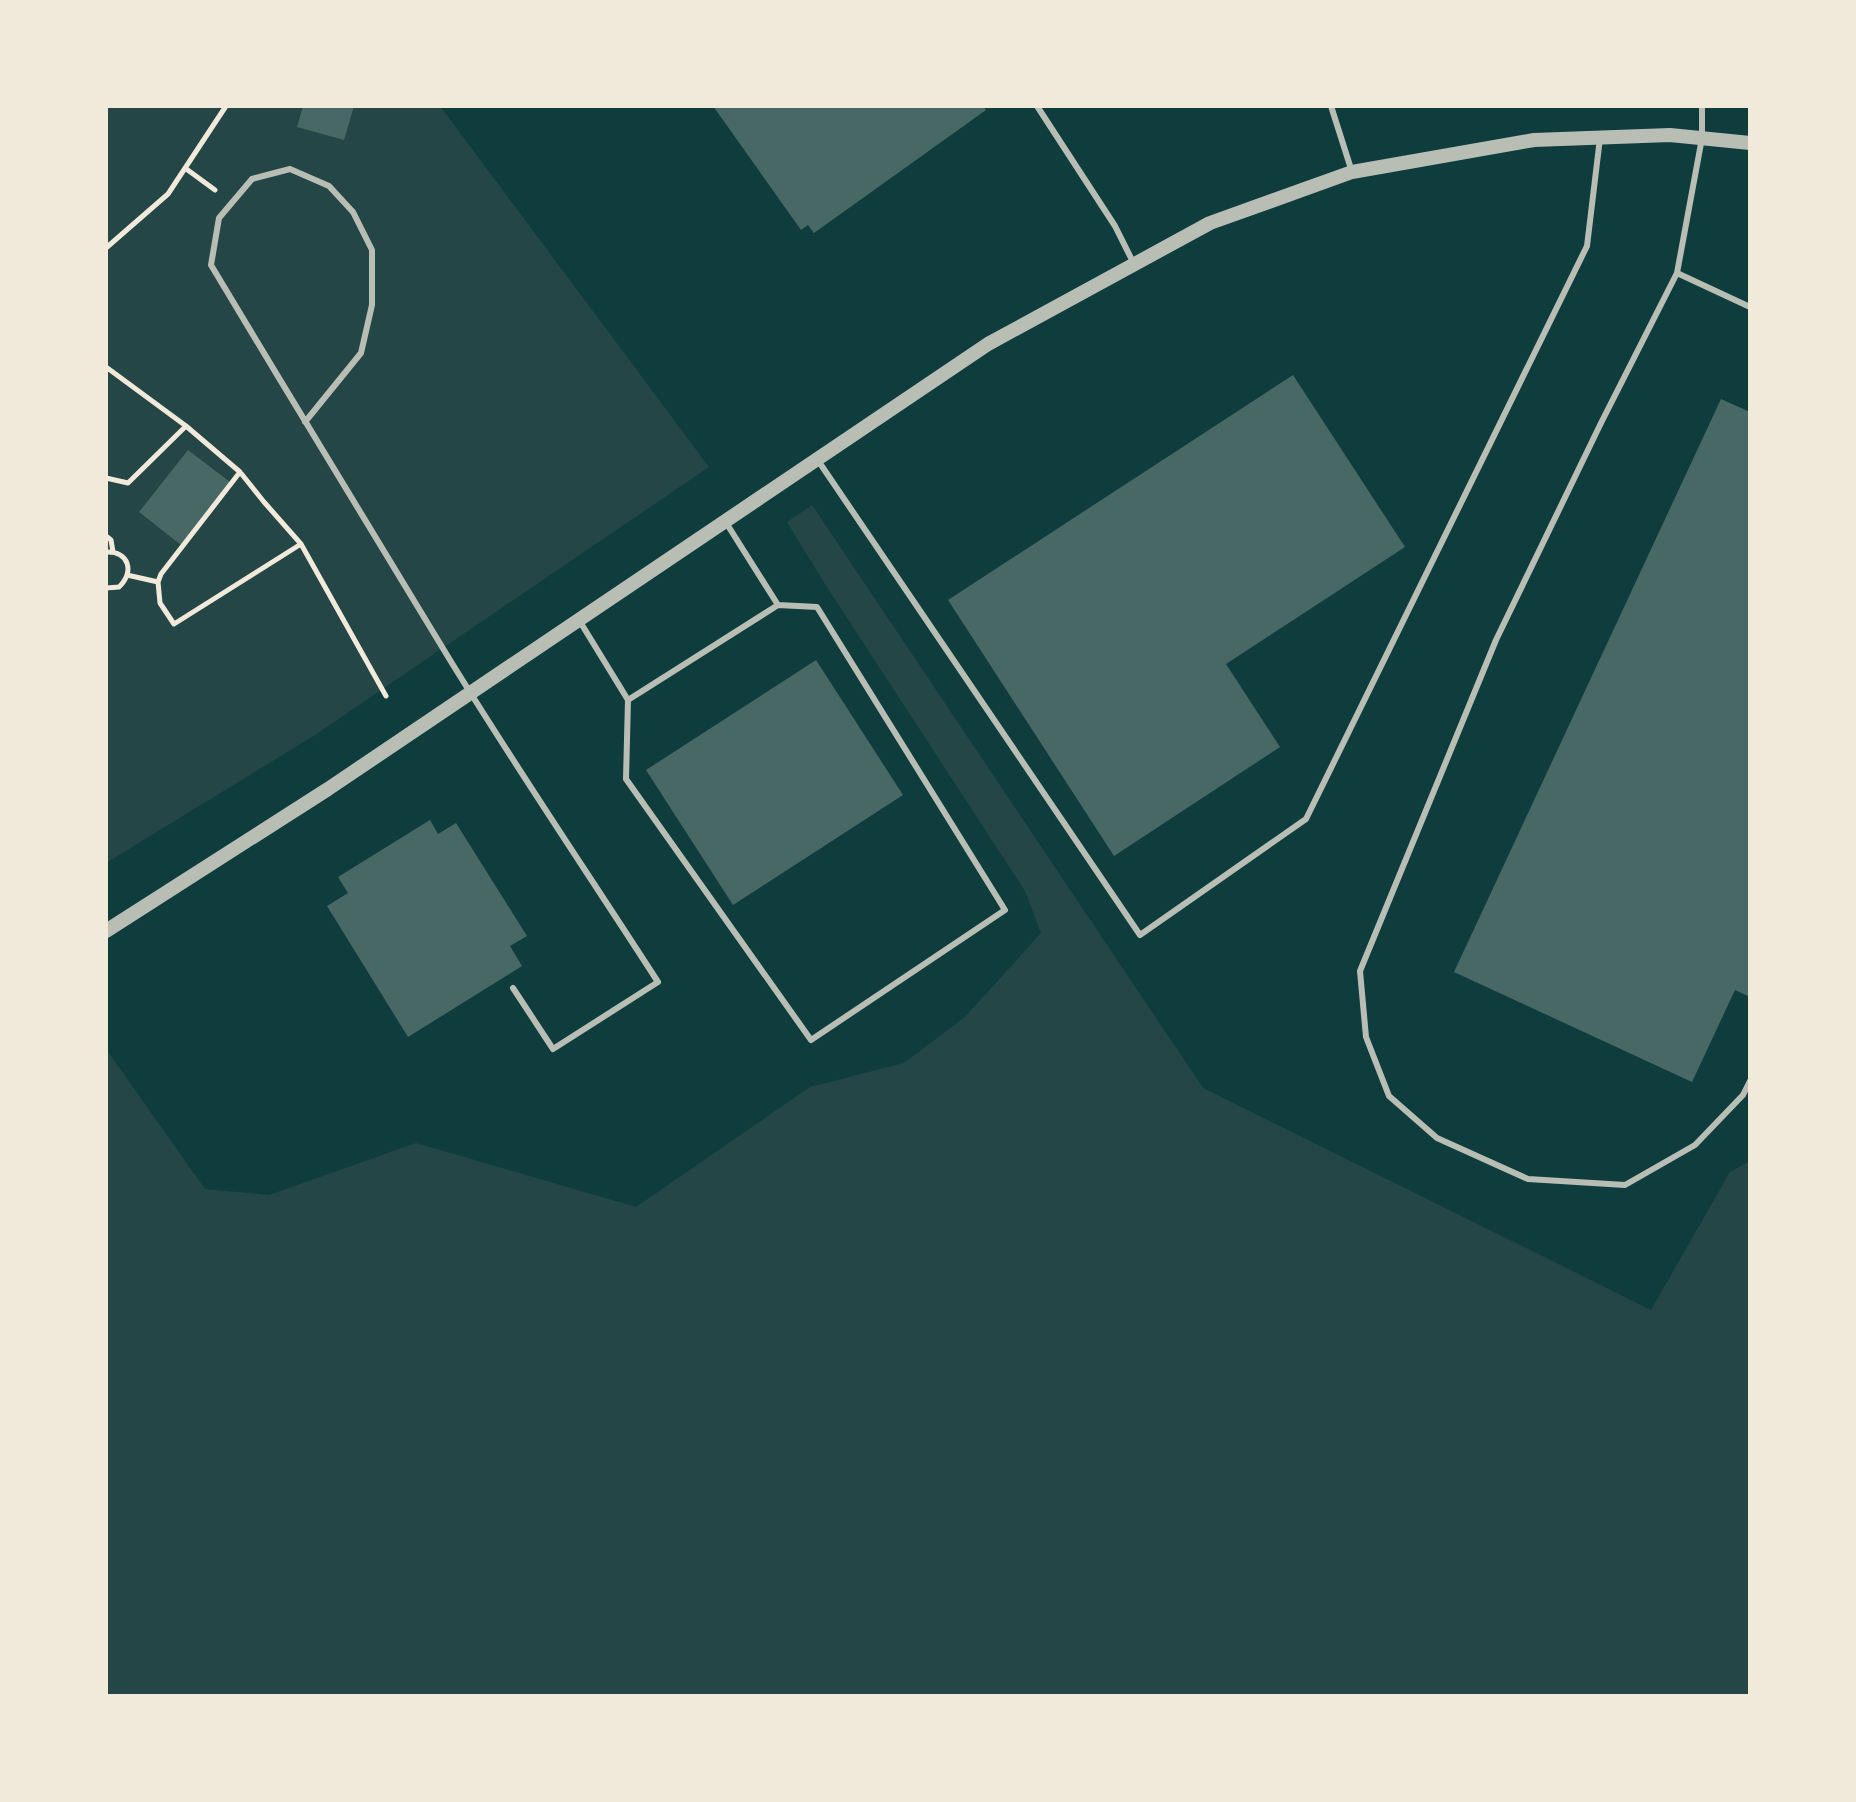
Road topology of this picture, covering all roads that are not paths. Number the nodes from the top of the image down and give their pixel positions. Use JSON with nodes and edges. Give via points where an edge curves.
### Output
{"nodes":[{"id":1,"x":1037,"y":106,"type":"edge"},
{"id":2,"x":1331,"y":106,"type":"edge"},
{"id":3,"x":1702,"y":106,"type":"edge"},
{"id":4,"x":1600,"y":138,"type":"junction"},
{"id":5,"x":1702,"y":138,"type":"junction"},
{"id":6,"x":1750,"y":143,"type":"edge"},
{"id":7,"x":1352,"y":172,"type":"junction"},
{"id":8,"x":1134,"y":264,"type":"junction"},
{"id":9,"x":1677,"y":273,"type":"junction"},
{"id":10,"x":1750,"y":307,"type":"edge"},
{"id":11,"x":305,"y":422,"type":"junction"},
{"id":12,"x":817,"y":459,"type":"junction"},
{"id":13,"x":725,"y":521,"type":"junction"},
{"id":14,"x":778,"y":605,"type":"junction"},
{"id":15,"x":579,"y":620,"type":"junction"},
{"id":16,"x":471,"y":693,"type":"junction"},
{"id":17,"x":628,"y":700,"type":"junction"},
{"id":18,"x":106,"y":931,"type":"edge"},
{"id":19,"x":513,"y":988,"type":"dead end"},
{"id":20,"x":1750,"y":1081,"type":"edge"}],
"edges":[{"from":1,"to":8,"type":"lane"},
{"from":2,"to":7,"type":"lane"},
{"from":3,"to":5,"type":"lane"},
{"from":4,"to":5,"type":"street"},
{"from":4,"to":7,"type":"street","via":[[1534,140]]},
{"from":4,"to":12,"type":"lane","via":[[1587,246],[1306,819],[1140,935]]},
{"from":5,"to":6,"type":"street"},
{"from":5,"to":9,"type":"lane"},
{"from":7,"to":8,"type":"street","via":[[1210,223]]},
{"from":8,"to":12,"type":"street","via":[[988,344]]},
{"from":9,"to":10,"type":"lane"},
{"from":9,"to":20,"type":"lane","via":[[1496,640],[1360,971],[1366,1037],[1389,1096],[1437,1138],[1528,1179],[1625,1185],[1695,1145]]},
{"from":11,"to":11,"type":"lane","via":[[211,265],[219,218],[252,179],[290,169],[329,186],[353,212],[372,250],[372,305],[361,353]]},
{"from":11,"to":16,"type":"lane"},
{"from":12,"to":13,"type":"street"},
{"from":13,"to":14,"type":"lane"},
{"from":13,"to":15,"type":"street"},
{"from":14,"to":17,"type":"lane"},
{"from":14,"to":17,"type":"lane","via":[[817,607],[1005,910],[811,1040],[626,779]]},
{"from":15,"to":16,"type":"street"},
{"from":15,"to":17,"type":"lane"},
{"from":16,"to":18,"type":"street"},
{"from":16,"to":19,"type":"lane","via":[[658,982],[553,1049]]}]}
